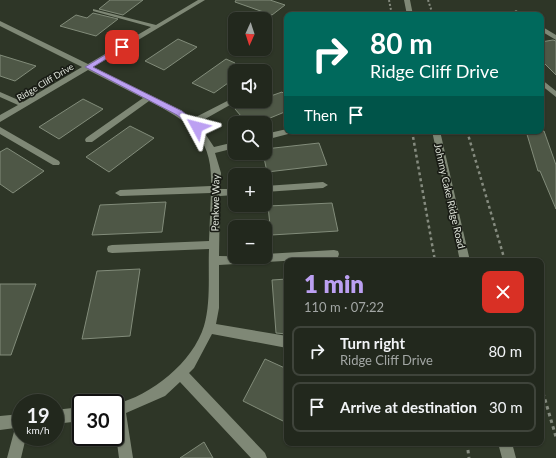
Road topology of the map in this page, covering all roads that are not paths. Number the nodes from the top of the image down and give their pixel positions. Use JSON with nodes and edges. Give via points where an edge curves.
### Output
{"nodes":[{"id":1,"x":189,"y":0,"type":"edge"},
{"id":2,"x":407,"y":0,"type":"edge"},
{"id":3,"x":200,"y":1,"type":"edge"},
{"id":4,"x":95,"y":10,"type":"dead end"},
{"id":5,"x":409,"y":12,"type":"edge"},
{"id":6,"x":0,"y":23,"type":"edge"},
{"id":7,"x":157,"y":27,"type":"junction"},
{"id":8,"x":544,"y":30,"type":"edge"},
{"id":9,"x":556,"y":38,"type":"edge"},
{"id":10,"x":88,"y":67,"type":"junction"},
{"id":11,"x":544,"y":84,"type":"edge"},
{"id":12,"x":0,"y":94,"type":"edge"},
{"id":13,"x":556,"y":95,"type":"edge"},
{"id":14,"x":148,"y":98,"type":"junction"},
{"id":15,"x":228,"y":103,"type":"edge"},
{"id":16,"x":24,"y":105,"type":"junction"},
{"id":17,"x":0,"y":119,"type":"edge"},
{"id":18,"x":192,"y":123,"type":"junction"},
{"id":19,"x":0,"y":130,"type":"edge"},
{"id":20,"x":284,"y":132,"type":"edge"},
{"id":21,"x":437,"y":134,"type":"edge"},
{"id":22,"x":272,"y":135,"type":"edge"},
{"id":23,"x":89,"y":140,"type":"dead end"},
{"id":24,"x":228,"y":147,"type":"edge"},
{"id":25,"x":211,"y":151,"type":"junction"},
{"id":26,"x":56,"y":162,"type":"dead end"},
{"id":27,"x":323,"y":185,"type":"dead end"},
{"id":28,"x":272,"y":189,"type":"edge"},
{"id":29,"x":216,"y":191,"type":"junction"},
{"id":30,"x":228,"y":192,"type":"edge"},
{"id":31,"x":120,"y":194,"type":"dead end"},
{"id":32,"x":214,"y":245,"type":"junction"},
{"id":33,"x":112,"y":249,"type":"dead end"},
{"id":34,"x":334,"y":254,"type":"dead end"},
{"id":35,"x":464,"y":258,"type":"edge"},
{"id":36,"x":214,"y":261,"type":"junction"},
{"id":37,"x":209,"y":328,"type":"junction"},
{"id":38,"x":284,"y":341,"type":"edge"},
{"id":39,"x":180,"y":373,"type":"junction"},
{"id":40,"x":124,"y":408,"type":"edge"},
{"id":41,"x":12,"y":422,"type":"edge"},
{"id":42,"x":0,"y":423,"type":"edge"},
{"id":43,"x":17,"y":446,"type":"edge"},
{"id":44,"x":124,"y":446,"type":"edge"},
{"id":45,"x":506,"y":446,"type":"edge"},
{"id":46,"x":14,"y":458,"type":"edge"},
{"id":47,"x":126,"y":458,"type":"edge"},
{"id":48,"x":260,"y":458,"type":"edge"},
{"id":49,"x":508,"y":458,"type":"edge"}],
"edges":[{"from":1,"to":3,"type":"street"},
{"from":2,"to":5,"type":"street"},
{"from":3,"to":7,"type":"street","name":"Ridge Cliff Drive"},
{"from":4,"to":7,"type":"street"},
{"from":6,"to":10,"type":"street","name":"Penkwe Way"},
{"from":7,"to":10,"type":"street","name":"Ridge Cliff Drive"},
{"from":8,"to":9,"type":"street"},
{"from":10,"to":14,"type":"street","name":"Penkwe Way"},
{"from":10,"to":16,"type":"street","name":"Ridge Cliff Drive"},
{"from":11,"to":13,"type":"street"},
{"from":12,"to":16,"type":"street"},
{"from":14,"to":18,"type":"street","name":"Penkwe Way","via":[[179,113]]},
{"from":14,"to":23,"type":"street"},
{"from":15,"to":18,"type":"street"},
{"from":16,"to":17,"type":"street","name":"Ridge Cliff Drive"},
{"from":18,"to":25,"type":"street","name":"Penkwe Way"},
{"from":19,"to":26,"type":"street"},
{"from":20,"to":22,"type":"street"},
{"from":21,"to":35,"type":"street","name":"Johnny Cake Ridge Road"},
{"from":24,"to":25,"type":"street"},
{"from":25,"to":29,"type":"street","name":"Penkwe Way","via":[[216,173]]},
{"from":27,"to":28,"type":"street"},
{"from":29,"to":30,"type":"street"},
{"from":29,"to":31,"type":"street"},
{"from":29,"to":32,"type":"street","name":"Penkwe Way"},
{"from":32,"to":33,"type":"street"},
{"from":32,"to":36,"type":"street","name":"Penkwe Way"},
{"from":34,"to":36,"type":"street"},
{"from":36,"to":37,"type":"street","name":"Penkwe Way"},
{"from":37,"to":38,"type":"street"},
{"from":37,"to":39,"type":"street","name":"Penkwe Way","via":[[190,364]]},
{"from":39,"to":40,"type":"street","name":"Penkwe Way","via":[[160,391]]},
{"from":39,"to":48,"type":"street"},
{"from":41,"to":42,"type":"street"},
{"from":43,"to":46,"type":"street"},
{"from":44,"to":47,"type":"street"},
{"from":45,"to":49,"type":"street"}]}
